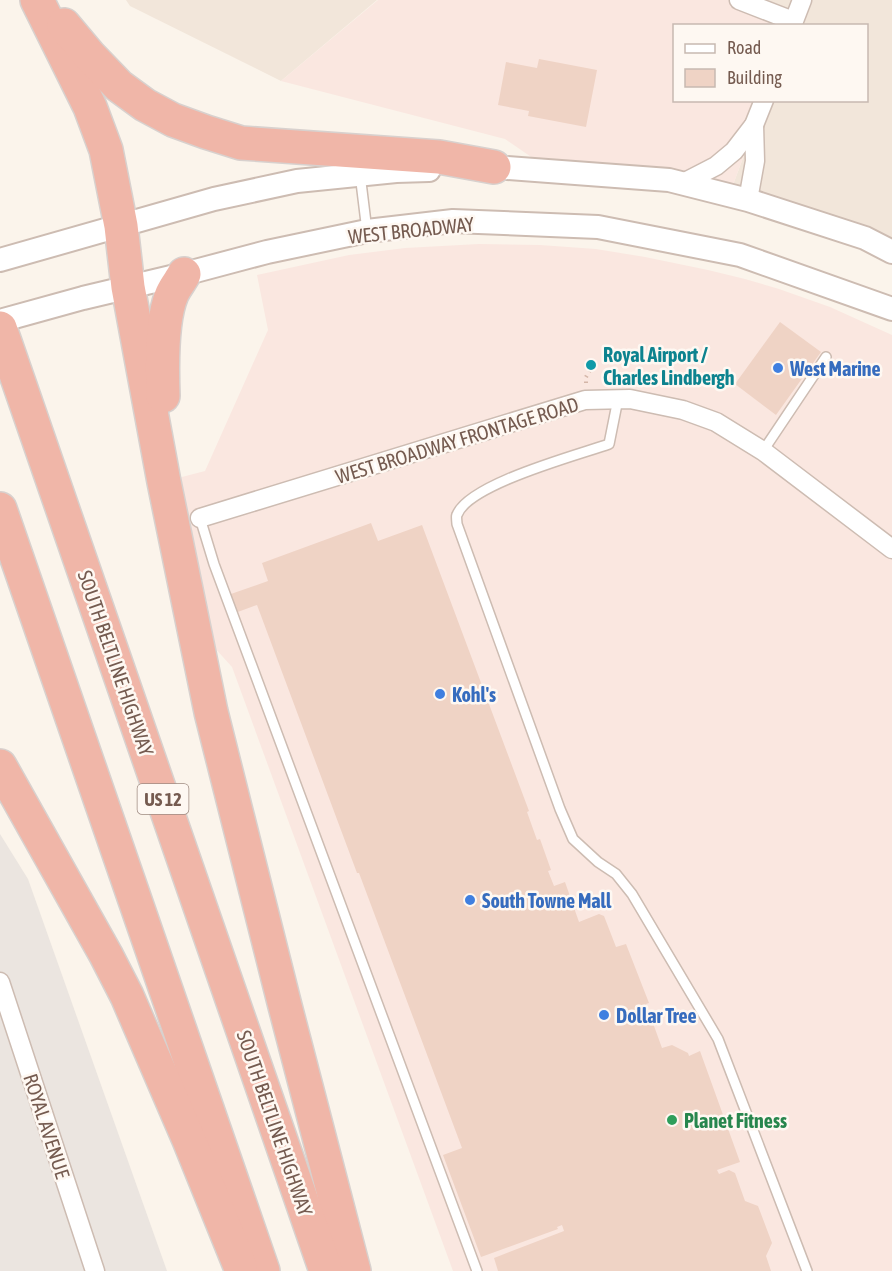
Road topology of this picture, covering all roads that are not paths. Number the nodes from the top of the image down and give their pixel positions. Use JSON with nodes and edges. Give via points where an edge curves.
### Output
{"nodes":[{"id":1,"x":37,"y":0,"type":"edge"},
{"id":2,"x":43,"y":0,"type":"edge"},
{"id":3,"x":740,"y":0,"type":"edge"},
{"id":4,"x":802,"y":0,"type":"edge"},
{"id":5,"x":793,"y":23,"type":"edge"},
{"id":6,"x":763,"y":102,"type":"edge"},
{"id":7,"x":754,"y":125,"type":"junction"},
{"id":8,"x":494,"y":167,"type":"junction"},
{"id":9,"x":360,"y":174,"type":"junction"},
{"id":10,"x":683,"y":183,"type":"junction"},
{"id":11,"x":748,"y":200,"type":"junction"},
{"id":12,"x":121,"y":226,"type":"junction"},
{"id":13,"x":367,"y":231,"type":"junction"},
{"id":14,"x":892,"y":252,"type":"edge"},
{"id":15,"x":0,"y":260,"type":"edge"},
{"id":16,"x":184,"y":274,"type":"junction"},
{"id":17,"x":128,"y":287,"type":"junction"},
{"id":18,"x":892,"y":309,"type":"edge"},
{"id":19,"x":0,"y":321,"type":"edge"},
{"id":20,"x":0,"y":328,"type":"edge"},
{"id":21,"x":826,"y":357,"type":"dead end"},
{"id":22,"x":618,"y":399,"type":"junction"},
{"id":23,"x":763,"y":451,"type":"junction"},
{"id":24,"x":164,"y":482,"type":"junction"},
{"id":25,"x":0,"y":509,"type":"edge"},
{"id":26,"x":200,"y":518,"type":"joint"},
{"id":27,"x":892,"y":549,"type":"edge"},
{"id":28,"x":0,"y":766,"type":"edge"},
{"id":29,"x":0,"y":982,"type":"edge"},
{"id":30,"x":95,"y":1271,"type":"edge"},
{"id":31,"x":242,"y":1271,"type":"edge"},
{"id":32,"x":263,"y":1271,"type":"edge"},
{"id":33,"x":326,"y":1271,"type":"edge"},
{"id":34,"x":354,"y":1271,"type":"edge"},
{"id":35,"x":477,"y":1271,"type":"edge"},
{"id":36,"x":807,"y":1271,"type":"edge"}],
"edges":[{"from":1,"to":12,"type":"highway","via":[[90,107],[106,150]]},
{"from":2,"to":8,"type":"highway","via":[[119,86],[173,120],[241,143],[439,157]]},
{"from":3,"to":5,"type":"street"},
{"from":4,"to":5,"type":"street"},
{"from":6,"to":7,"type":"street"},
{"from":7,"to":10,"type":"street","via":[[726,158]]},
{"from":7,"to":11,"type":"street","via":[[755,155]]},
{"from":8,"to":9,"type":"street"},
{"from":8,"to":10,"type":"street"},
{"from":9,"to":12,"type":"street","via":[[297,181],[224,196]]},
{"from":9,"to":13,"type":"lane"},
{"from":10,"to":11,"type":"street"},
{"from":11,"to":14,"type":"street","via":[[865,238]]},
{"from":12,"to":15,"type":"street"},
{"from":12,"to":17,"type":"highway"},
{"from":13,"to":16,"type":"street","name":"WEST BROADWAY"},
{"from":13,"to":18,"type":"street","name":"WEST BROADWAY","via":[[453,221],[598,227],[740,255]]},
{"from":16,"to":17,"type":"street","name":"WEST BROADWAY"},
{"from":16,"to":24,"type":"highway","via":[[166,313],[162,369]]},
{"from":17,"to":19,"type":"street","name":"WEST BROADWAY"},
{"from":17,"to":24,"type":"highway"},
{"from":20,"to":33,"type":"highway","name":"SOUTH BELTLINE HIGHWAY","number":"US 12"},
{"from":21,"to":23,"type":"lane"},
{"from":22,"to":23,"type":"street","name":"WEST BROADWAY FRONTAGE ROAD","via":[[717,422]]},
{"from":22,"to":26,"type":"street","name":"WEST BROADWAY FRONTAGE ROAD","via":[[585,400]]},
{"from":22,"to":36,"type":"lane","via":[[609,444],[504,480],[465,504],[456,515],[457,524],[573,838],[616,874],[632,894],[718,1039]]},
{"from":23,"to":27,"type":"street","name":"WEST BROADWAY FRONTAGE ROAD"},
{"from":24,"to":34,"type":"highway","via":[[211,712]]},
{"from":25,"to":32,"type":"highway"},
{"from":26,"to":35,"type":"lane"},
{"from":28,"to":31,"type":"highway","via":[[127,996]]},
{"from":29,"to":30,"type":"street","name":"ROYAL AVENUE"}]}
